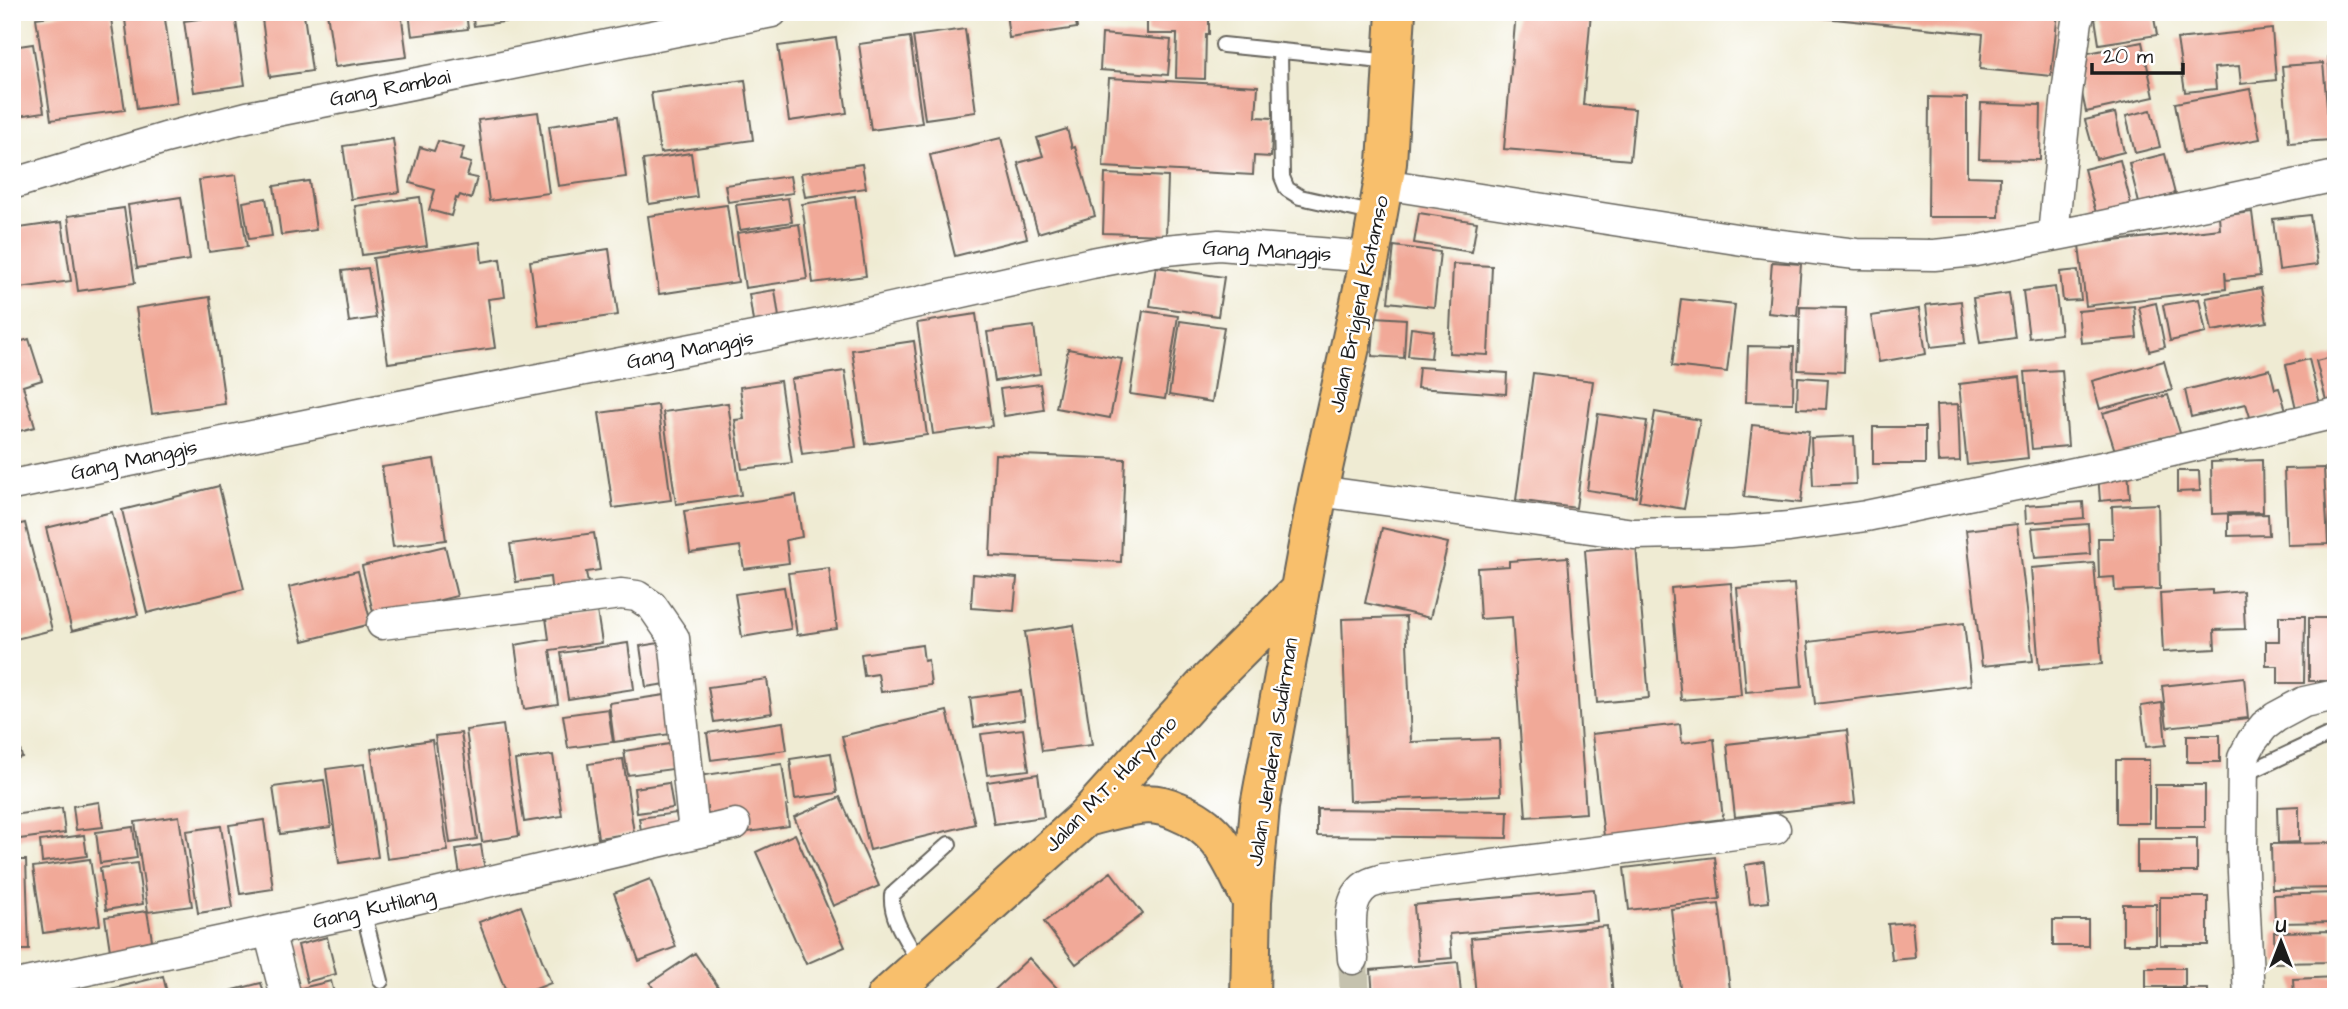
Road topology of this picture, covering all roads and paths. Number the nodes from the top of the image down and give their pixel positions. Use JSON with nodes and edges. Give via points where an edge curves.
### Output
{"nodes":[{"id":1,"x":772,"y":12,"type":"edge"},
{"id":2,"x":1396,"y":12,"type":"edge"},
{"id":3,"x":2080,"y":12,"type":"edge"},
{"id":4,"x":1223,"y":45,"type":"dead end"},
{"id":5,"x":1280,"y":51,"type":"junction"},
{"id":6,"x":1393,"y":62,"type":"junction"},
{"id":7,"x":2336,"y":176,"type":"edge"},
{"id":8,"x":12,"y":184,"type":"edge"},
{"id":9,"x":1381,"y":199,"type":"junction"},
{"id":10,"x":2053,"y":235,"type":"junction"},
{"id":11,"x":1370,"y":257,"type":"junction"},
{"id":12,"x":2336,"y":413,"type":"edge"},
{"id":13,"x":12,"y":485,"type":"edge"},
{"id":14,"x":1318,"y":491,"type":"junction"},
{"id":15,"x":1298,"y":592,"type":"junction"},
{"id":16,"x":382,"y":624,"type":"dead end"},
{"id":17,"x":2336,"y":695,"type":"edge"},
{"id":18,"x":2326,"y":736,"type":"dead end"},
{"id":19,"x":2242,"y":775,"type":"junction"},
{"id":20,"x":1086,"y":817,"type":"junction"},
{"id":21,"x":735,"y":824,"type":"dead end"},
{"id":22,"x":1775,"y":829,"type":"dead end"},
{"id":23,"x":694,"y":833,"type":"junction"},
{"id":24,"x":949,"y":844,"type":"dead end"},
{"id":25,"x":1252,"y":901,"type":"junction"},
{"id":26,"x":363,"y":911,"type":"junction"},
{"id":27,"x":269,"y":932,"type":"junction"},
{"id":28,"x":1353,"y":959,"type":"tunnel mouth"},
{"id":29,"x":921,"y":965,"type":"junction"},
{"id":30,"x":381,"y":981,"type":"dead end"},
{"id":31,"x":12,"y":986,"type":"edge"},
{"id":32,"x":286,"y":997,"type":"edge"},
{"id":33,"x":886,"y":997,"type":"edge"},
{"id":34,"x":1250,"y":997,"type":"edge"},
{"id":35,"x":2249,"y":997,"type":"edge"}],
"edges":[{"from":1,"to":8,"type":"street","name":"Gang Rambai","via":[[247,117]]},
{"from":2,"to":6,"type":"main road","name":"Jalan Brigjend Katamso"},
{"from":3,"to":10,"type":"street"},
{"from":4,"to":5,"type":"lane"},
{"from":5,"to":6,"type":"lane"},
{"from":5,"to":9,"type":"lane","via":[[1282,177],[1287,189],[1300,197]]},
{"from":6,"to":9,"type":"main road","name":"Jalan Brigjend Katamso"},
{"from":7,"to":10,"type":"street"},
{"from":9,"to":10,"type":"street","via":[[1856,254],[1948,254]]},
{"from":9,"to":11,"type":"main road","name":"Jalan Brigjend Katamso"},
{"from":11,"to":13,"type":"street","name":"Gang Manggis","via":[[1219,246],[1155,250],[820,324]]},
{"from":11,"to":14,"type":"main road","name":"Jalan Brigjend Katamso"},
{"from":12,"to":14,"type":"street","via":[[1880,513],[1729,532],[1634,534]]},
{"from":14,"to":15,"type":"main road","name":"Jalan Brigjend Katamso"},
{"from":15,"to":20,"type":"main road","name":"Jalan M.T. Haryono","via":[[1206,684]]},
{"from":15,"to":25,"type":"main road","name":"Jalan Jenderal Sudirman","via":[[1260,806]]},
{"from":16,"to":23,"type":"street","via":[[621,594],[637,596],[652,606],[674,638]]},
{"from":17,"to":19,"type":"street","via":[[2304,702],[2264,726],[2243,758]]},
{"from":18,"to":19,"type":"lane"},
{"from":19,"to":35,"type":"street"},
{"from":20,"to":25,"type":"main road","via":[[1140,804],[1194,818],[1222,843]]},
{"from":20,"to":29,"type":"main road","name":"Jalan M.T. Haryono"},
{"from":21,"to":23,"type":"street","name":"Gang Kutilang"},
{"from":22,"to":28,"type":"street","via":[[1383,879],[1367,885],[1351,909]]},
{"from":23,"to":26,"type":"street","name":"Gang Kutilang"},
{"from":24,"to":29,"type":"lane","via":[[892,895],[896,920]]},
{"from":25,"to":34,"type":"main road","name":"Jalan Jenderal Sudirman"},
{"from":26,"to":27,"type":"street","name":"Gang Kutilang"},
{"from":26,"to":30,"type":"lane"},
{"from":27,"to":31,"type":"street","name":"Gang Kutilang"},
{"from":27,"to":32,"type":"street"},
{"from":29,"to":33,"type":"main road","name":"Jalan M.T. Haryono"}]}
